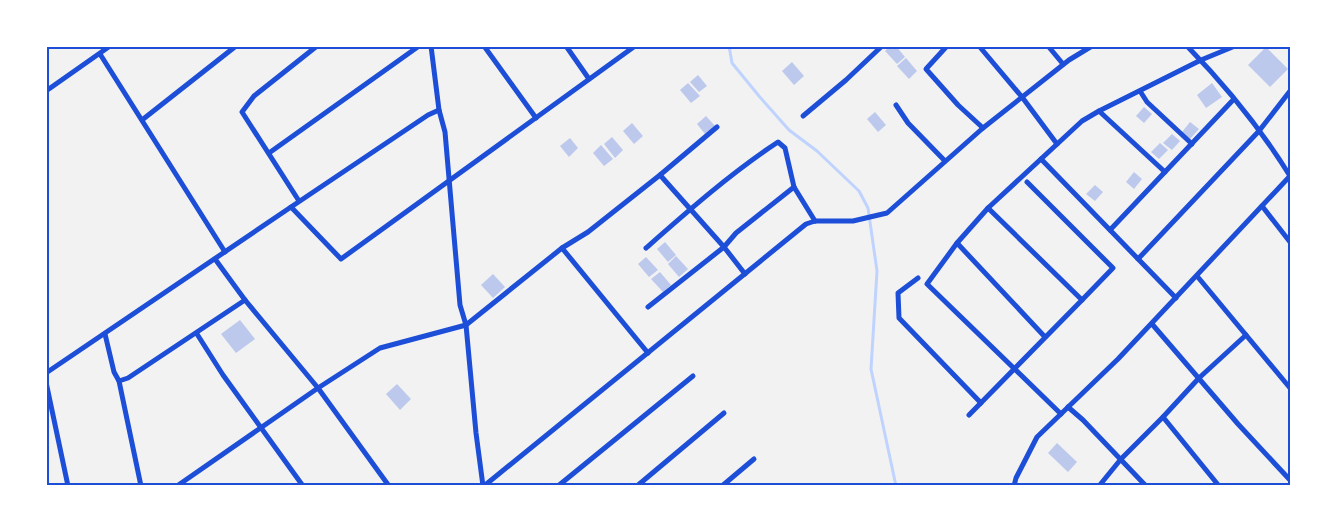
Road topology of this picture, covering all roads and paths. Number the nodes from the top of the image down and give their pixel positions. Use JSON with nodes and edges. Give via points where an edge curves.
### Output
{"nodes":[{"id":1,"x":110,"y":46,"type":"edge"},
{"id":2,"x":236,"y":46,"type":"edge"},
{"id":3,"x":317,"y":46,"type":"edge"},
{"id":4,"x":419,"y":46,"type":"edge"},
{"id":5,"x":431,"y":46,"type":"edge"},
{"id":6,"x":484,"y":46,"type":"edge"},
{"id":7,"x":566,"y":46,"type":"edge"},
{"id":8,"x":635,"y":46,"type":"edge"},
{"id":9,"x":882,"y":46,"type":"edge"},
{"id":10,"x":947,"y":46,"type":"edge"},
{"id":11,"x":979,"y":46,"type":"edge"},
{"id":12,"x":1048,"y":46,"type":"edge"},
{"id":13,"x":1092,"y":46,"type":"edge"},
{"id":14,"x":1187,"y":46,"type":"edge"},
{"id":15,"x":1234,"y":46,"type":"edge"},
{"id":16,"x":100,"y":54,"type":"junction"},
{"id":17,"x":1201,"y":60,"type":"junction"},
{"id":18,"x":1063,"y":64,"type":"junction"},
{"id":19,"x":590,"y":79,"type":"junction"},
{"id":20,"x":46,"y":91,"type":"edge"},
{"id":21,"x":1140,"y":91,"type":"junction"},
{"id":22,"x":1290,"y":91,"type":"edge"},
{"id":23,"x":1022,"y":97,"type":"junction"},
{"id":24,"x":1234,"y":99,"type":"junction"},
{"id":25,"x":896,"y":105,"type":"dead end"},
{"id":26,"x":439,"y":110,"type":"junction"},
{"id":27,"x":1099,"y":111,"type":"junction"},
{"id":28,"x":803,"y":116,"type":"dead end"},
{"id":29,"x":536,"y":118,"type":"junction"},
{"id":30,"x":142,"y":120,"type":"junction"},
{"id":31,"x":717,"y":127,"type":"dead end"},
{"id":32,"x":983,"y":128,"type":"junction"},
{"id":33,"x":1259,"y":131,"type":"junction"},
{"id":34,"x":1057,"y":144,"type":"junction"},
{"id":35,"x":1192,"y":144,"type":"junction"},
{"id":36,"x":269,"y":153,"type":"junction"},
{"id":37,"x":1041,"y":159,"type":"junction"},
{"id":38,"x":945,"y":161,"type":"junction"},
{"id":39,"x":1165,"y":172,"type":"junction"},
{"id":40,"x":660,"y":175,"type":"junction"},
{"id":41,"x":1290,"y":176,"type":"edge"},
{"id":42,"x":449,"y":181,"type":"junction"},
{"id":43,"x":1027,"y":182,"type":"dead end"},
{"id":44,"x":794,"y":187,"type":"junction"},
{"id":45,"x":299,"y":201,"type":"junction"},
{"id":46,"x":1262,"y":206,"type":"junction"},
{"id":47,"x":291,"y":207,"type":"junction"},
{"id":48,"x":988,"y":208,"type":"junction"},
{"id":49,"x":690,"y":209,"type":"junction"},
{"id":50,"x":815,"y":221,"type":"junction"},
{"id":51,"x":1110,"y":230,"type":"junction"},
{"id":52,"x":1290,"y":242,"type":"edge"},
{"id":53,"x":957,"y":243,"type":"junction"},
{"id":54,"x":724,"y":247,"type":"junction"},
{"id":55,"x":562,"y":248,"type":"junction"},
{"id":56,"x":646,"y":248,"type":"dead end"},
{"id":57,"x":225,"y":252,"type":"junction"},
{"id":58,"x":215,"y":258,"type":"junction"},
{"id":59,"x":1138,"y":259,"type":"junction"},
{"id":60,"x":746,"y":274,"type":"junction"},
{"id":61,"x":1197,"y":276,"type":"junction"},
{"id":62,"x":918,"y":278,"type":"dead end"},
{"id":63,"x":1176,"y":298,"type":"junction"},
{"id":64,"x":245,"y":300,"type":"junction"},
{"id":65,"x":1082,"y":300,"type":"junction"},
{"id":66,"x":648,"y":307,"type":"dead end"},
{"id":67,"x":1152,"y":324,"type":"junction"},
{"id":68,"x":466,"y":325,"type":"junction"},
{"id":69,"x":105,"y":334,"type":"junction"},
{"id":70,"x":197,"y":334,"type":"junction"},
{"id":71,"x":1246,"y":335,"type":"junction"},
{"id":72,"x":1045,"y":337,"type":"junction"},
{"id":73,"x":648,"y":352,"type":"junction"},
{"id":74,"x":1013,"y":370,"type":"junction"},
{"id":75,"x":46,"y":374,"type":"edge"},
{"id":76,"x":693,"y":376,"type":"dead end"},
{"id":77,"x":1199,"y":378,"type":"junction"},
{"id":78,"x":119,"y":381,"type":"junction"},
{"id":79,"x":46,"y":382,"type":"edge"},
{"id":80,"x":318,"y":388,"type":"junction"},
{"id":81,"x":1290,"y":388,"type":"edge"},
{"id":82,"x":981,"y":402,"type":"junction"},
{"id":83,"x":1068,"y":407,"type":"junction"},
{"id":84,"x":49,"y":411,"type":"edge"},
{"id":85,"x":724,"y":412,"type":"dead end"},
{"id":86,"x":1061,"y":414,"type":"junction"},
{"id":87,"x":969,"y":415,"type":"dead end"},
{"id":88,"x":1163,"y":417,"type":"junction"},
{"id":89,"x":262,"y":426,"type":"junction"},
{"id":90,"x":754,"y":459,"type":"dead end"},
{"id":91,"x":1121,"y":459,"type":"junction"},
{"id":92,"x":1290,"y":480,"type":"edge"},
{"id":93,"x":493,"y":483,"type":"edge"},
{"id":94,"x":68,"y":486,"type":"edge"},
{"id":95,"x":141,"y":486,"type":"edge"},
{"id":96,"x":177,"y":486,"type":"edge"},
{"id":97,"x":303,"y":486,"type":"edge"},
{"id":98,"x":389,"y":486,"type":"edge"},
{"id":99,"x":484,"y":486,"type":"edge"},
{"id":100,"x":558,"y":486,"type":"edge"},
{"id":101,"x":637,"y":486,"type":"edge"},
{"id":102,"x":722,"y":486,"type":"edge"},
{"id":103,"x":1014,"y":486,"type":"edge"},
{"id":104,"x":1099,"y":486,"type":"edge"},
{"id":105,"x":1146,"y":486,"type":"edge"},
{"id":106,"x":1219,"y":486,"type":"edge"}],
"edges":[{"from":1,"to":16,"type":"street"},
{"from":2,"to":30,"type":"street"},
{"from":3,"to":36,"type":"street","via":[[254,96],[243,112]]},
{"from":4,"to":36,"type":"street"},
{"from":5,"to":26,"type":"street"},
{"from":6,"to":29,"type":"street"},
{"from":7,"to":19,"type":"street"},
{"from":8,"to":19,"type":"street"},
{"from":9,"to":28,"type":"street"},
{"from":10,"to":32,"type":"street","via":[[926,69]]},
{"from":11,"to":23,"type":"street"},
{"from":12,"to":18,"type":"street"},
{"from":13,"to":18,"type":"street"},
{"from":14,"to":17,"type":"street"},
{"from":15,"to":17,"type":"street"},
{"from":16,"to":20,"type":"street"},
{"from":16,"to":30,"type":"street"},
{"from":17,"to":21,"type":"street"},
{"from":17,"to":24,"type":"street"},
{"from":18,"to":23,"type":"street"},
{"from":19,"to":29,"type":"street"},
{"from":21,"to":27,"type":"street"},
{"from":21,"to":35,"type":"street"},
{"from":22,"to":33,"type":"street"},
{"from":23,"to":32,"type":"street"},
{"from":23,"to":34,"type":"street"},
{"from":24,"to":33,"type":"street"},
{"from":24,"to":35,"type":"street"},
{"from":25,"to":38,"type":"street"},
{"from":26,"to":42,"type":"street"},
{"from":26,"to":45,"type":"street"},
{"from":27,"to":34,"type":"street"},
{"from":27,"to":39,"type":"street"},
{"from":29,"to":42,"type":"street"},
{"from":30,"to":57,"type":"street"},
{"from":31,"to":40,"type":"street"},
{"from":32,"to":38,"type":"street"},
{"from":33,"to":41,"type":"street"},
{"from":33,"to":59,"type":"street"},
{"from":34,"to":37,"type":"street"},
{"from":35,"to":39,"type":"street"},
{"from":36,"to":45,"type":"street"},
{"from":37,"to":48,"type":"street"},
{"from":37,"to":51,"type":"street"},
{"from":38,"to":50,"type":"street","via":[[887,213],[853,221]]},
{"from":39,"to":51,"type":"street"},
{"from":40,"to":49,"type":"street"},
{"from":40,"to":55,"type":"street"},
{"from":41,"to":46,"type":"street"},
{"from":42,"to":47,"type":"street","via":[[341,259]]},
{"from":42,"to":68,"type":"street","via":[[460,305]]},
{"from":43,"to":65,"type":"street","via":[[1113,268]]},
{"from":44,"to":49,"type":"street","via":[[785,148],[778,142]]},
{"from":44,"to":50,"type":"street"},
{"from":44,"to":54,"type":"street"},
{"from":45,"to":47,"type":"street"},
{"from":46,"to":52,"type":"street"},
{"from":46,"to":61,"type":"street"},
{"from":47,"to":57,"type":"street"},
{"from":48,"to":53,"type":"street"},
{"from":48,"to":65,"type":"street"},
{"from":49,"to":54,"type":"street"},
{"from":49,"to":56,"type":"street"},
{"from":50,"to":60,"type":"street","via":[[806,224]]},
{"from":51,"to":59,"type":"street"},
{"from":53,"to":72,"type":"street"},
{"from":53,"to":74,"type":"street","via":[[927,284]]},
{"from":54,"to":60,"type":"street"},
{"from":54,"to":66,"type":"street"},
{"from":55,"to":68,"type":"street"},
{"from":55,"to":73,"type":"street"},
{"from":57,"to":58,"type":"street"},
{"from":58,"to":64,"type":"street"},
{"from":58,"to":69,"type":"street"},
{"from":59,"to":63,"type":"street"},
{"from":60,"to":73,"type":"street"},
{"from":61,"to":63,"type":"street"},
{"from":61,"to":71,"type":"street"},
{"from":62,"to":82,"type":"street","via":[[898,293],[899,318]]},
{"from":63,"to":67,"type":"street"},
{"from":64,"to":70,"type":"street"},
{"from":64,"to":80,"type":"street"},
{"from":65,"to":72,"type":"street"},
{"from":67,"to":77,"type":"street"},
{"from":67,"to":83,"type":"street"},
{"from":68,"to":80,"type":"street","via":[[380,348]]},
{"from":68,"to":99,"type":"street"},
{"from":69,"to":75,"type":"street"},
{"from":69,"to":78,"type":"street"},
{"from":70,"to":78,"type":"street"},
{"from":70,"to":89,"type":"street"},
{"from":71,"to":77,"type":"street"},
{"from":71,"to":81,"type":"street"},
{"from":72,"to":74,"type":"street"},
{"from":73,"to":93,"type":"street"},
{"from":74,"to":82,"type":"street"},
{"from":74,"to":86,"type":"street"},
{"from":76,"to":100,"type":"street"},
{"from":77,"to":88,"type":"street"},
{"from":77,"to":92,"type":"street"},
{"from":78,"to":95,"type":"street"},
{"from":79,"to":84,"type":"street"},
{"from":80,"to":89,"type":"street"},
{"from":80,"to":98,"type":"street"},
{"from":82,"to":87,"type":"street"},
{"from":83,"to":86,"type":"street"},
{"from":83,"to":91,"type":"street"},
{"from":84,"to":94,"type":"street"},
{"from":85,"to":101,"type":"street"},
{"from":86,"to":103,"type":"street","via":[[1037,438]]},
{"from":88,"to":91,"type":"street"},
{"from":88,"to":106,"type":"street"},
{"from":89,"to":96,"type":"street"},
{"from":89,"to":97,"type":"street"},
{"from":90,"to":102,"type":"street"},
{"from":91,"to":104,"type":"street"},
{"from":91,"to":105,"type":"street"},
{"from":93,"to":99,"type":"street"}]}
